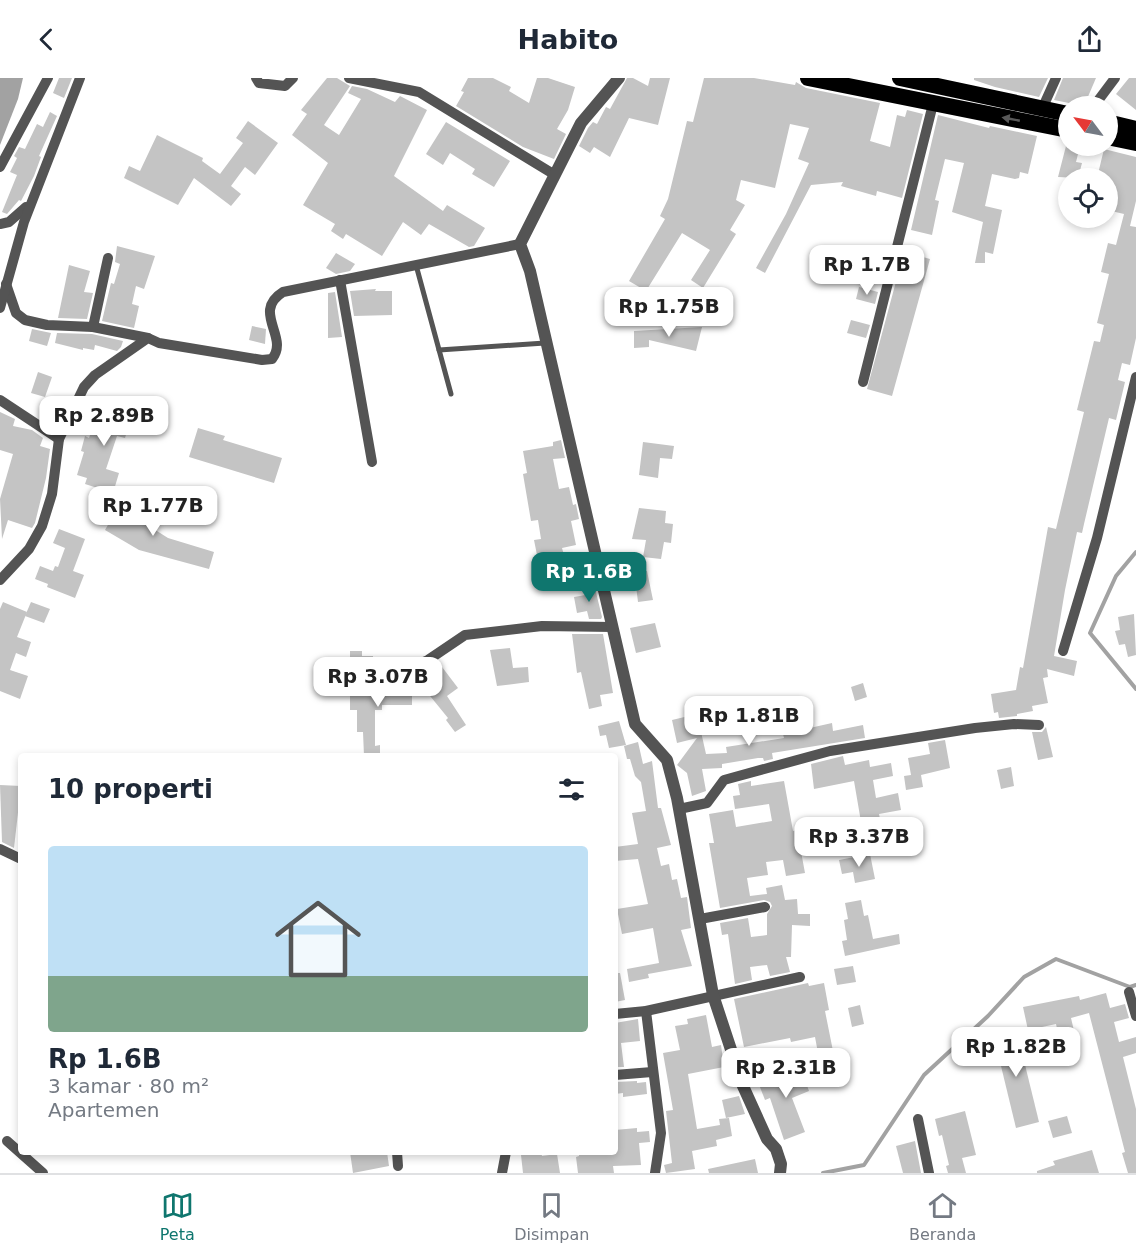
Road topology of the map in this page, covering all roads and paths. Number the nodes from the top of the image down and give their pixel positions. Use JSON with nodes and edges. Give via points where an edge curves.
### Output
{"nodes":[{"id":1,"x":48,"y":78,"type":"edge"},
{"id":2,"x":80,"y":78,"type":"edge"},
{"id":3,"x":256,"y":78,"type":"edge"},
{"id":4,"x":293,"y":78,"type":"edge"},
{"id":5,"x":349,"y":78,"type":"edge"},
{"id":6,"x":619,"y":78,"type":"edge"},
{"id":7,"x":808,"y":78,"type":"edge"},
{"id":8,"x":900,"y":78,"type":"edge"},
{"id":9,"x":1056,"y":78,"type":"edge"},
{"id":10,"x":1115,"y":78,"type":"edge"},
{"id":11,"x":1102,"y":96,"type":"edge"},
{"id":12,"x":933,"y":104,"type":"junction"},
{"id":13,"x":1042,"y":109,"type":"junction"},
{"id":14,"x":1058,"y":112,"type":"edge"},
{"id":15,"x":1118,"y":125,"type":"edge"},
{"id":16,"x":1058,"y":128,"type":"edge"},
{"id":17,"x":1136,"y":129,"type":"edge"},
{"id":18,"x":1118,"y":139,"type":"edge"},
{"id":19,"x":1136,"y":143,"type":"edge"},
{"id":20,"x":0,"y":167,"type":"edge"},
{"id":21,"x":555,"y":175,"type":"junction"},
{"id":22,"x":33,"y":197,"type":"junction"},
{"id":23,"x":0,"y":224,"type":"edge"},
{"id":24,"x":520,"y":244,"type":"junction"},
{"id":25,"x":108,"y":258,"type":"dead end"},
{"id":26,"x":416,"y":265,"type":"junction"},
{"id":27,"x":340,"y":280,"type":"junction"},
{"id":28,"x":6,"y":284,"type":"junction"},
{"id":29,"x":0,"y":308,"type":"edge"},
{"id":30,"x":93,"y":327,"type":"junction"},
{"id":31,"x":148,"y":338,"type":"junction"},
{"id":32,"x":547,"y":343,"type":"junction"},
{"id":33,"x":439,"y":350,"type":"junction"},
{"id":34,"x":1136,"y":377,"type":"edge"},
{"id":35,"x":863,"y":382,"type":"dead end"},
{"id":36,"x":451,"y":394,"type":"dead end"},
{"id":37,"x":0,"y":400,"type":"edge"},
{"id":38,"x":59,"y":439,"type":"junction"},
{"id":39,"x":372,"y":462,"type":"dead end"},
{"id":40,"x":0,"y":580,"type":"edge"},
{"id":41,"x":613,"y":627,"type":"junction"},
{"id":42,"x":1063,"y":651,"type":"dead end"},
{"id":43,"x":327,"y":689,"type":"dead end"},
{"id":44,"x":1040,"y":725,"type":"dead end"},
{"id":45,"x":679,"y":809,"type":"junction"},
{"id":46,"x":0,"y":849,"type":"edge"},
{"id":47,"x":18,"y":858,"type":"edge"},
{"id":48,"x":765,"y":907,"type":"dead end"},
{"id":49,"x":700,"y":919,"type":"junction"},
{"id":50,"x":800,"y":977,"type":"dead end"},
{"id":51,"x":1129,"y":992,"type":"dead end"},
{"id":52,"x":713,"y":995,"type":"junction"},
{"id":53,"x":646,"y":1011,"type":"junction"},
{"id":54,"x":618,"y":1014,"type":"edge"},
{"id":55,"x":1136,"y":1016,"type":"edge"},
{"id":56,"x":652,"y":1072,"type":"junction"},
{"id":57,"x":618,"y":1075,"type":"edge"},
{"id":58,"x":918,"y":1119,"type":"dead end"},
{"id":59,"x":7,"y":1142,"type":"dead end"},
{"id":60,"x":18,"y":1151,"type":"edge"},
{"id":61,"x":23,"y":1155,"type":"edge"},
{"id":62,"x":397,"y":1155,"type":"edge"},
{"id":63,"x":505,"y":1155,"type":"edge"},
{"id":64,"x":398,"y":1166,"type":"dead end"},
{"id":65,"x":44,"y":1173,"type":"edge"},
{"id":66,"x":502,"y":1173,"type":"edge"},
{"id":67,"x":655,"y":1173,"type":"edge"},
{"id":68,"x":780,"y":1173,"type":"edge"},
{"id":69,"x":929,"y":1173,"type":"edge"}],
"edges":[{"from":1,"to":20,"type":"street"},
{"from":2,"to":22,"type":"street"},
{"from":3,"to":4,"type":"street","via":[[259,83],[285,86]]},
{"from":5,"to":21,"type":"street","via":[[419,92]]},
{"from":6,"to":21,"type":"street","via":[[581,123]]},
{"from":7,"to":12,"type":"highway"},
{"from":8,"to":13,"type":"highway"},
{"from":9,"to":13,"type":"street"},
{"from":10,"to":11,"type":"street"},
{"from":16,"to":12,"type":"highway","one_way":true},
{"from":12,"to":35,"type":"street"},
{"from":13,"to":14,"type":"highway"},
{"from":15,"to":17,"type":"highway"},
{"from":18,"to":19,"type":"highway"},
{"from":21,"to":24,"type":"street"},
{"from":22,"to":23,"type":"street","via":[[23,212]]},
{"from":22,"to":28,"type":"street"},
{"from":24,"to":26,"type":"street"},
{"from":24,"to":32,"type":"street"},
{"from":25,"to":30,"type":"street"},
{"from":26,"to":27,"type":"street"},
{"from":26,"to":33,"type":"lane"},
{"from":27,"to":31,"type":"street","via":[[283,292],[272,300],[269,311],[276,350],[272,359],[159,343]]},
{"from":27,"to":39,"type":"street"},
{"from":28,"to":29,"type":"street"},
{"from":28,"to":30,"type":"street","via":[[16,313],[24,320]]},
{"from":30,"to":31,"type":"street"},
{"from":31,"to":38,"type":"street","via":[[89,380]]},
{"from":32,"to":33,"type":"lane"},
{"from":32,"to":41,"type":"street"},
{"from":33,"to":36,"type":"lane"},
{"from":34,"to":42,"type":"street","via":[[1097,537]]},
{"from":37,"to":38,"type":"street"},
{"from":38,"to":40,"type":"street","via":[[52,494],[42,526],[29,549]]},
{"from":41,"to":43,"type":"street","via":[[542,626],[465,635],[428,660],[376,682],[352,681]]},
{"from":41,"to":45,"type":"street","via":[[634,724],[667,760]]},
{"from":44,"to":45,"type":"street","via":[[975,728],[830,751],[724,780],[707,803]]},
{"from":45,"to":49,"type":"street"},
{"from":46,"to":47,"type":"street"},
{"from":48,"to":49,"type":"street"},
{"from":49,"to":52,"type":"street"},
{"from":50,"to":52,"type":"street"},
{"from":51,"to":55,"type":"street"},
{"from":52,"to":53,"type":"street"},
{"from":52,"to":68,"type":"street","via":[[743,1086],[767,1139],[776,1149]]},
{"from":53,"to":54,"type":"street"},
{"from":53,"to":56,"type":"street"},
{"from":56,"to":57,"type":"street"},
{"from":56,"to":67,"type":"street","via":[[661,1133]]},
{"from":58,"to":69,"type":"street"},
{"from":59,"to":60,"type":"street"},
{"from":61,"to":65,"type":"street"},
{"from":62,"to":64,"type":"street"},
{"from":63,"to":66,"type":"street"}]}
